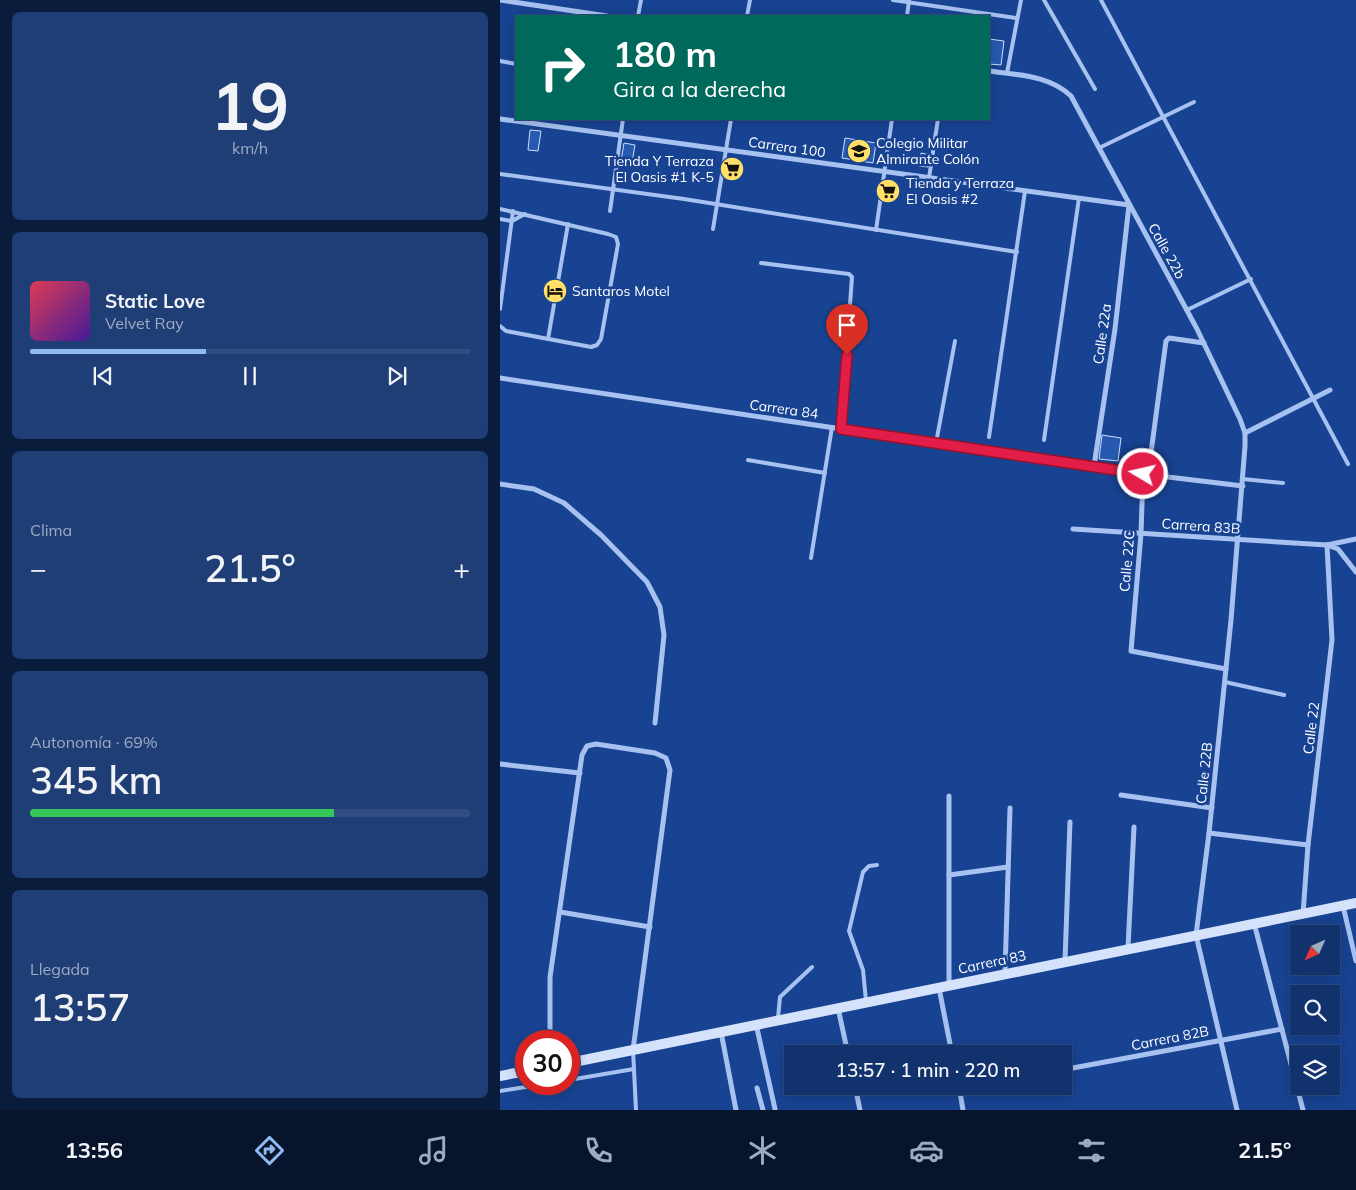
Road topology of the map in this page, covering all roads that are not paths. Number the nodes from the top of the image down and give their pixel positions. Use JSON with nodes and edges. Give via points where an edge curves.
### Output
{"nodes":[{"id":1,"x":500,"y":0,"type":"edge"},
{"id":2,"x":641,"y":0,"type":"edge"},
{"id":3,"x":750,"y":0,"type":"edge"},
{"id":4,"x":893,"y":0,"type":"edge"},
{"id":5,"x":1021,"y":0,"type":"edge"},
{"id":6,"x":1044,"y":0,"type":"edge"},
{"id":7,"x":1101,"y":0,"type":"edge"},
{"id":8,"x":909,"y":1,"type":"edge"},
{"id":9,"x":601,"y":15,"type":"edge"},
{"id":10,"x":638,"y":15,"type":"edge"},
{"id":11,"x":747,"y":15,"type":"edge"},
{"id":12,"x":907,"y":15,"type":"edge"},
{"id":13,"x":1016,"y":18,"type":"junction"},
{"id":14,"x":500,"y":60,"type":"edge"},
{"id":15,"x":515,"y":64,"type":"edge"},
{"id":16,"x":990,"y":71,"type":"edge"},
{"id":17,"x":1007,"y":73,"type":"junction"},
{"id":18,"x":1095,"y":90,"type":"dead end"},
{"id":19,"x":1194,"y":102,"type":"dead end"},
{"id":20,"x":1164,"y":118,"type":"junction"},
{"id":21,"x":500,"y":119,"type":"edge"},
{"id":22,"x":624,"y":120,"type":"edge"},
{"id":23,"x":731,"y":120,"type":"edge"},
{"id":24,"x":892,"y":120,"type":"edge"},
{"id":25,"x":938,"y":120,"type":"edge"},
{"id":26,"x":621,"y":135,"type":"junction"},
{"id":27,"x":1100,"y":148,"type":"junction"},
{"id":28,"x":726,"y":150,"type":"junction"},
{"id":29,"x":885,"y":172,"type":"junction"},
{"id":30,"x":500,"y":174,"type":"edge"},
{"id":31,"x":930,"y":178,"type":"junction"},
{"id":32,"x":613,"y":189,"type":"junction"},
{"id":33,"x":1025,"y":191,"type":"junction"},
{"id":34,"x":1080,"y":198,"type":"junction"},
{"id":35,"x":717,"y":204,"type":"junction"},
{"id":36,"x":1130,"y":205,"type":"junction"},
{"id":37,"x":500,"y":209,"type":"edge"},
{"id":38,"x":513,"y":211,"type":"junction"},
{"id":39,"x":610,"y":211,"type":"dead end"},
{"id":40,"x":525,"y":214,"type":"junction"},
{"id":41,"x":500,"y":219,"type":"edge"},
{"id":42,"x":512,"y":221,"type":"junction"},
{"id":43,"x":568,"y":224,"type":"junction"},
{"id":44,"x":713,"y":229,"type":"dead end"},
{"id":45,"x":876,"y":230,"type":"junction"},
{"id":46,"x":1017,"y":252,"type":"junction"},
{"id":47,"x":761,"y":263,"type":"dead end"},
{"id":48,"x":1251,"y":279,"type":"junction"},
{"id":49,"x":500,"y":309,"type":"edge"},
{"id":50,"x":1187,"y":310,"type":"junction"},
{"id":51,"x":500,"y":326,"type":"edge"},
{"id":52,"x":548,"y":339,"type":"junction"},
{"id":53,"x":955,"y":341,"type":"dead end"},
{"id":54,"x":1204,"y":343,"type":"junction"},
{"id":55,"x":500,"y":378,"type":"edge"},
{"id":56,"x":1330,"y":390,"type":"dead end"},
{"id":57,"x":1312,"y":399,"type":"junction"},
{"id":58,"x":832,"y":427,"type":"junction"},
{"id":59,"x":841,"y":429,"type":"junction"},
{"id":60,"x":1245,"y":433,"type":"junction"},
{"id":61,"x":989,"y":437,"type":"dead end"},
{"id":62,"x":1044,"y":440,"type":"dead end"},
{"id":63,"x":936,"y":443,"type":"junction"},
{"id":64,"x":748,"y":460,"type":"dead end"},
{"id":65,"x":1150,"y":460,"type":"dead end"},
{"id":66,"x":1348,"y":464,"type":"dead end"},
{"id":67,"x":1094,"y":466,"type":"junction"},
{"id":68,"x":825,"y":472,"type":"junction"},
{"id":69,"x":1143,"y":474,"type":"junction"},
{"id":70,"x":1243,"y":479,"type":"junction"},
{"id":71,"x":1283,"y":483,"type":"dead end"},
{"id":72,"x":500,"y":484,"type":"edge"},
{"id":73,"x":1243,"y":486,"type":"junction"},
{"id":74,"x":1073,"y":529,"type":"dead end"},
{"id":75,"x":1141,"y":534,"type":"junction"},
{"id":76,"x":1356,"y":539,"type":"edge"},
{"id":77,"x":1237,"y":540,"type":"junction"},
{"id":78,"x":1327,"y":546,"type":"junction"},
{"id":79,"x":811,"y":558,"type":"dead end"},
{"id":80,"x":1356,"y":572,"type":"edge"},
{"id":81,"x":1226,"y":669,"type":"junction"},
{"id":82,"x":1225,"y":682,"type":"junction"},
{"id":83,"x":1284,"y":696,"type":"dead end"},
{"id":84,"x":655,"y":723,"type":"dead end"},
{"id":85,"x":500,"y":764,"type":"edge"},
{"id":86,"x":580,"y":773,"type":"junction"},
{"id":87,"x":1121,"y":795,"type":"dead end"},
{"id":88,"x":949,"y":796,"type":"dead end"},
{"id":89,"x":1010,"y":808,"type":"dead end"},
{"id":90,"x":1212,"y":808,"type":"junction"},
{"id":91,"x":1070,"y":822,"type":"dead end"},
{"id":92,"x":1134,"y":827,"type":"dead end"},
{"id":93,"x":1209,"y":833,"type":"junction"},
{"id":94,"x":1308,"y":845,"type":"junction"},
{"id":95,"x":877,"y":865,"type":"dead end"},
{"id":96,"x":1008,"y":867,"type":"junction"},
{"id":97,"x":949,"y":875,"type":"junction"},
{"id":98,"x":1356,"y":903,"type":"edge"},
{"id":99,"x":1343,"y":906,"type":"junction"},
{"id":100,"x":560,"y":912,"type":"junction"},
{"id":101,"x":1303,"y":914,"type":"junction"},
{"id":102,"x":1254,"y":923,"type":"junction"},
{"id":103,"x":650,"y":926,"type":"junction"},
{"id":104,"x":1196,"y":934,"type":"junction"},
{"id":105,"x":1128,"y":948,"type":"junction"},
{"id":106,"x":1065,"y":961,"type":"junction"},
{"id":107,"x":1356,"y":961,"type":"edge"},
{"id":108,"x":812,"y":967,"type":"dead end"},
{"id":109,"x":1006,"y":973,"type":"junction"},
{"id":110,"x":949,"y":985,"type":"junction"},
{"id":111,"x":938,"y":987,"type":"junction"},
{"id":112,"x":866,"y":1002,"type":"junction"},
{"id":113,"x":838,"y":1008,"type":"junction"},
{"id":114,"x":778,"y":1020,"type":"junction"},
{"id":115,"x":756,"y":1024,"type":"junction"},
{"id":116,"x":1282,"y":1029,"type":"junction"},
{"id":117,"x":550,"y":1030,"type":"edge"},
{"id":118,"x":721,"y":1032,"type":"junction"},
{"id":119,"x":1220,"y":1040,"type":"junction"},
{"id":120,"x":846,"y":1045,"type":"edge"},
{"id":121,"x":950,"y":1045,"type":"edge"},
{"id":122,"x":633,"y":1050,"type":"junction"},
{"id":123,"x":580,"y":1061,"type":"edge"},
{"id":124,"x":1072,"y":1068,"type":"edge"},
{"id":125,"x":634,"y":1069,"type":"junction"},
{"id":126,"x":515,"y":1073,"type":"edge"},
{"id":127,"x":500,"y":1076,"type":"edge"},
{"id":128,"x":580,"y":1078,"type":"edge"},
{"id":129,"x":757,"y":1088,"type":"dead end"},
{"id":130,"x":515,"y":1089,"type":"edge"},
{"id":131,"x":501,"y":1091,"type":"edge"},
{"id":132,"x":857,"y":1095,"type":"edge"},
{"id":133,"x":960,"y":1095,"type":"edge"},
{"id":134,"x":775,"y":1109,"type":"edge"},
{"id":135,"x":636,"y":1110,"type":"edge"},
{"id":136,"x":736,"y":1110,"type":"edge"},
{"id":137,"x":763,"y":1110,"type":"edge"},
{"id":138,"x":860,"y":1110,"type":"edge"},
{"id":139,"x":963,"y":1110,"type":"edge"},
{"id":140,"x":1236,"y":1110,"type":"edge"},
{"id":141,"x":1303,"y":1110,"type":"edge"}],
"edges":[{"from":1,"to":9,"type":"street"},
{"from":2,"to":10,"type":"lane"},
{"from":3,"to":11,"type":"lane"},
{"from":4,"to":8,"type":"lane"},
{"from":5,"to":13,"type":"lane"},
{"from":6,"to":18,"type":"lane"},
{"from":7,"to":20,"type":"lane"},
{"from":8,"to":12,"type":"lane"},
{"from":8,"to":13,"type":"lane"},
{"from":13,"to":17,"type":"lane"},
{"from":14,"to":15,"type":"lane"},
{"from":16,"to":17,"type":"street"},
{"from":17,"to":27,"type":"street","name":"Calle 22b","via":[[1042,79],[1060,86],[1070,96]]},
{"from":19,"to":20,"type":"lane"},
{"from":20,"to":27,"type":"lane"},
{"from":20,"to":48,"type":"lane"},
{"from":21,"to":26,"type":"street","name":"Carrera 100"},
{"from":22,"to":26,"type":"lane"},
{"from":23,"to":28,"type":"lane"},
{"from":24,"to":29,"type":"lane"},
{"from":25,"to":31,"type":"lane"},
{"from":26,"to":28,"type":"street","name":"Carrera 100"},
{"from":26,"to":32,"type":"lane"},
{"from":27,"to":36,"type":"street","name":"Calle 22b"},
{"from":28,"to":29,"type":"street","name":"Carrera 100"},
{"from":28,"to":35,"type":"lane"},
{"from":29,"to":31,"type":"street","name":"Carrera 100"},
{"from":29,"to":45,"type":"lane"},
{"from":30,"to":32,"type":"lane"},
{"from":31,"to":33,"type":"street","name":"Carrera 100"},
{"from":32,"to":35,"type":"lane"},
{"from":32,"to":39,"type":"lane"},
{"from":33,"to":34,"type":"street","name":"Carrera 100"},
{"from":33,"to":46,"type":"lane"},
{"from":34,"to":36,"type":"street","name":"Carrera 100"},
{"from":34,"to":62,"type":"lane"},
{"from":35,"to":44,"type":"lane"},
{"from":35,"to":45,"type":"lane"},
{"from":36,"to":50,"type":"street","name":"Calle 22b"},
{"from":36,"to":67,"type":"street","name":"Calle 22a"},
{"from":37,"to":38,"type":"lane"},
{"from":38,"to":40,"type":"lane"},
{"from":38,"to":42,"type":"lane"},
{"from":40,"to":42,"type":"lane"},
{"from":40,"to":43,"type":"lane"},
{"from":41,"to":42,"type":"lane"},
{"from":42,"to":49,"type":"lane"},
{"from":43,"to":52,"type":"lane"},
{"from":43,"to":52,"type":"lane","via":[[616,237],[618,244],[603,330],[597,345],[590,347]]},
{"from":45,"to":46,"type":"lane"},
{"from":46,"to":61,"type":"lane"},
{"from":47,"to":59,"type":"lane","via":[[849,274],[852,277]]},
{"from":48,"to":50,"type":"lane"},
{"from":48,"to":57,"type":"lane"},
{"from":50,"to":54,"type":"street","name":"Calle 22b"},
{"from":51,"to":52,"type":"lane","via":[[506,331]]},
{"from":53,"to":63,"type":"lane"},
{"from":54,"to":60,"type":"street","name":"Calle 22b"},
{"from":54,"to":65,"type":"street","via":[[1166,340]]},
{"from":55,"to":58,"type":"street","name":"Carrera 84"},
{"from":56,"to":57,"type":"street"},
{"from":57,"to":60,"type":"street"},
{"from":57,"to":66,"type":"lane"},
{"from":58,"to":59,"type":"street","name":"Carrera 84"},
{"from":58,"to":68,"type":"lane"},
{"from":59,"to":63,"type":"street","name":"Carrera 84"},
{"from":60,"to":70,"type":"street","name":"Calle 22B"},
{"from":63,"to":67,"type":"street","name":"Carrera 84"},
{"from":64,"to":68,"type":"lane"},
{"from":67,"to":69,"type":"street","name":"Carrera 84"},
{"from":68,"to":79,"type":"lane"},
{"from":69,"to":73,"type":"street","name":"Carrera 84"},
{"from":69,"to":75,"type":"street","name":"Calle 22C"},
{"from":70,"to":71,"type":"lane"},
{"from":70,"to":73,"type":"street","name":"Calle 22B"},
{"from":72,"to":84,"type":"street","via":[[534,489],[564,503],[647,582],[660,607],[664,635]]},
{"from":73,"to":77,"type":"street","name":"Calle 22B"},
{"from":74,"to":75,"type":"street","name":"Carrera 83B"},
{"from":75,"to":77,"type":"street","name":"Carrera 83B"},
{"from":75,"to":81,"type":"street","name":"Calle 22C","via":[[1131,651]]},
{"from":76,"to":78,"type":"street"},
{"from":77,"to":78,"type":"street","name":"Carrera 83B"},
{"from":77,"to":81,"type":"street","name":"Calle 22B"},
{"from":78,"to":80,"type":"street","via":[[1338,549]]},
{"from":78,"to":94,"type":"street","name":"Calle 22","via":[[1332,640]]},
{"from":81,"to":82,"type":"street","name":"Calle 22B"},
{"from":82,"to":83,"type":"lane"},
{"from":82,"to":90,"type":"street","name":"Calle 22B"},
{"from":85,"to":86,"type":"street"},
{"from":86,"to":100,"type":"street"},
{"from":86,"to":103,"type":"street","via":[[584,751],[587,746],[596,744],[656,753],[666,758],[670,770]]},
{"from":87,"to":90,"type":"street"},
{"from":88,"to":97,"type":"street"},
{"from":89,"to":96,"type":"street"},
{"from":90,"to":93,"type":"street","name":"Calle 22B"},
{"from":91,"to":106,"type":"street"},
{"from":92,"to":105,"type":"street"},
{"from":93,"to":94,"type":"street"},
{"from":93,"to":104,"type":"street","name":"Calle 22B"},
{"from":94,"to":101,"type":"street","name":"Calle 22"},
{"from":95,"to":112,"type":"lane","via":[[869,866],[863,872],[850,931],[863,970]]},
{"from":96,"to":97,"type":"street"},
{"from":96,"to":109,"type":"street"},
{"from":97,"to":110,"type":"street"},
{"from":98,"to":99,"type":"street","name":"Carrera 83"},
{"from":99,"to":101,"type":"street","name":"Carrera 83"},
{"from":99,"to":107,"type":"street"},
{"from":100,"to":103,"type":"street"},
{"from":100,"to":117,"type":"street","via":[[550,977]]},
{"from":101,"to":102,"type":"street","name":"Carrera 83"},
{"from":102,"to":104,"type":"street","name":"Carrera 83"},
{"from":102,"to":116,"type":"street"},
{"from":103,"to":122,"type":"street"},
{"from":104,"to":105,"type":"street","name":"Carrera 83"},
{"from":104,"to":119,"type":"street","name":"Calle 22B"},
{"from":105,"to":106,"type":"street","name":"Carrera 83"},
{"from":106,"to":109,"type":"street","name":"Carrera 83"},
{"from":108,"to":114,"type":"lane","via":[[780,997]]},
{"from":109,"to":110,"type":"street","name":"Carrera 83"},
{"from":110,"to":111,"type":"street","name":"Carrera 83"},
{"from":111,"to":112,"type":"street","name":"Carrera 83"},
{"from":111,"to":121,"type":"street"},
{"from":112,"to":113,"type":"street","name":"Carrera 83"},
{"from":113,"to":114,"type":"street","name":"Carrera 83"},
{"from":113,"to":120,"type":"street"},
{"from":114,"to":115,"type":"street","name":"Carrera 83"},
{"from":115,"to":118,"type":"street","name":"Carrera 83"},
{"from":115,"to":134,"type":"street"},
{"from":116,"to":119,"type":"street","name":"Carrera 82B"},
{"from":116,"to":141,"type":"street"},
{"from":118,"to":122,"type":"street","name":"Carrera 83"},
{"from":118,"to":136,"type":"street"},
{"from":119,"to":124,"type":"street","name":"Carrera 82B"},
{"from":119,"to":140,"type":"street","name":"Calle 22B"},
{"from":122,"to":123,"type":"street","name":"Carrera 83"},
{"from":122,"to":125,"type":"lane"},
{"from":125,"to":128,"type":"lane"},
{"from":125,"to":135,"type":"lane"},
{"from":126,"to":127,"type":"street"},
{"from":127,"to":131,"type":"lane"},
{"from":129,"to":137,"type":"street"},
{"from":130,"to":131,"type":"lane"},
{"from":132,"to":138,"type":"street"},
{"from":133,"to":139,"type":"street"}]}
